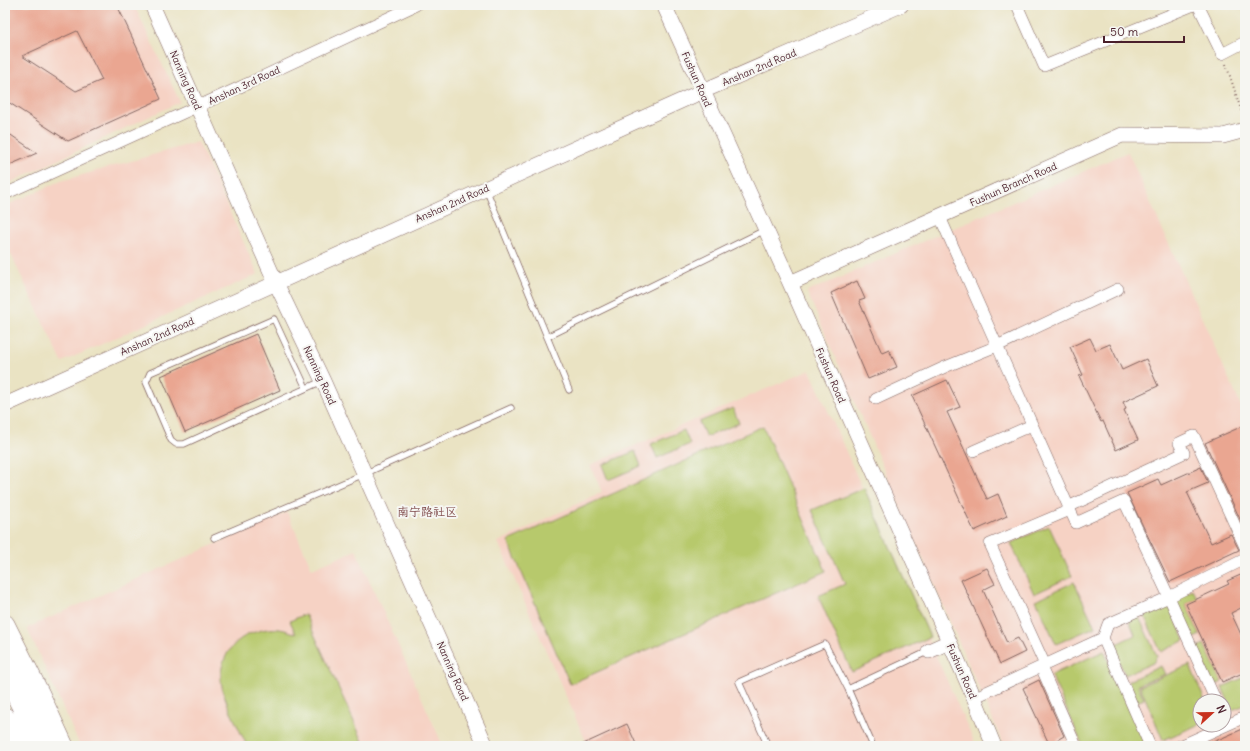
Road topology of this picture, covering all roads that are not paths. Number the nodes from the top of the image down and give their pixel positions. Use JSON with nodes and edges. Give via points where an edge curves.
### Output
{"nodes":[{"id":1,"x":152,"y":5,"type":"edge"},
{"id":2,"x":416,"y":5,"type":"edge"},
{"id":3,"x":664,"y":5,"type":"edge"},
{"id":4,"x":901,"y":5,"type":"edge"},
{"id":5,"x":1017,"y":5,"type":"edge"},
{"id":6,"x":1194,"y":5,"type":"edge"},
{"id":7,"x":1198,"y":5,"type":"edge"},
{"id":8,"x":1245,"y":42,"type":"edge"},
{"id":9,"x":702,"y":91,"type":"junction"},
{"id":10,"x":197,"y":106,"type":"junction"},
{"id":11,"x":1245,"y":130,"type":"edge"},
{"id":12,"x":486,"y":188,"type":"junction"},
{"id":13,"x":5,"y":194,"type":"edge"},
{"id":14,"x":940,"y":217,"type":"junction"},
{"id":15,"x":766,"y":230,"type":"junction"},
{"id":16,"x":276,"y":282,"type":"junction"},
{"id":17,"x":790,"y":283,"type":"junction"},
{"id":18,"x":1118,"y":288,"type":"dead end"},
{"id":19,"x":547,"y":337,"type":"junction"},
{"id":20,"x":997,"y":346,"type":"junction"},
{"id":21,"x":323,"y":381,"type":"junction"},
{"id":22,"x":306,"y":388,"type":"junction"},
{"id":23,"x":569,"y":390,"type":"dead end"},
{"id":24,"x":876,"y":399,"type":"dead end"},
{"id":25,"x":5,"y":405,"type":"edge"},
{"id":26,"x":511,"y":408,"type":"dead end"},
{"id":27,"x":1032,"y":425,"type":"junction"},
{"id":28,"x":973,"y":451,"type":"dead end"},
{"id":29,"x":364,"y":474,"type":"junction"},
{"id":30,"x":1069,"y":508,"type":"junction"},
{"id":31,"x":214,"y":538,"type":"dead end"},
{"id":32,"x":1245,"y":548,"type":"edge"},
{"id":33,"x":1245,"y":559,"type":"edge"},
{"id":34,"x":1169,"y":596,"type":"junction"},
{"id":35,"x":5,"y":624,"type":"edge"},
{"id":36,"x":1102,"y":638,"type":"junction"},
{"id":37,"x":949,"y":642,"type":"junction"},
{"id":38,"x":5,"y":650,"type":"edge"},
{"id":39,"x":929,"y":651,"type":"joint"},
{"id":40,"x":1043,"y":666,"type":"junction"},
{"id":41,"x":5,"y":673,"type":"edge"},
{"id":42,"x":848,"y":689,"type":"junction"},
{"id":43,"x":1212,"y":693,"type":"edge"},
{"id":44,"x":978,"y":696,"type":"junction"},
{"id":45,"x":5,"y":717,"type":"edge"},
{"id":46,"x":1245,"y":717,"type":"edge"},
{"id":47,"x":1232,"y":720,"type":"edge"},
{"id":48,"x":1205,"y":733,"type":"edge"},
{"id":49,"x":5,"y":740,"type":"edge"},
{"id":50,"x":8,"y":746,"type":"edge"},
{"id":51,"x":19,"y":746,"type":"edge"},
{"id":52,"x":40,"y":746,"type":"edge"},
{"id":53,"x":51,"y":746,"type":"edge"},
{"id":54,"x":64,"y":746,"type":"edge"},
{"id":55,"x":486,"y":746,"type":"edge"},
{"id":56,"x":768,"y":746,"type":"edge"},
{"id":57,"x":873,"y":746,"type":"edge"},
{"id":58,"x":994,"y":746,"type":"edge"},
{"id":59,"x":1076,"y":746,"type":"edge"},
{"id":60,"x":1150,"y":746,"type":"edge"},
{"id":61,"x":1180,"y":746,"type":"edge"}],
"edges":[{"from":1,"to":10,"type":"street","name":"Nanning Road"},
{"from":2,"to":10,"type":"street","name":"Anshan 3rd Road"},
{"from":3,"to":9,"type":"street","name":"Fushun Road"},
{"from":4,"to":9,"type":"street","name":"Anshan 2nd Road"},
{"from":5,"to":6,"type":"street","via":[[1044,66]]},
{"from":7,"to":8,"type":"street","via":[[1222,54]]},
{"from":9,"to":12,"type":"street","name":"Anshan 2nd Road"},
{"from":9,"to":15,"type":"street","name":"Fushun Road"},
{"from":10,"to":13,"type":"street","name":"Anshan 3rd Road"},
{"from":10,"to":16,"type":"street","name":"Nanning Road"},
{"from":11,"to":14,"type":"street","name":"Fushun Branch Road","via":[[1223,136],[1122,135]]},
{"from":12,"to":16,"type":"street","name":"Anshan 2nd Road"},
{"from":12,"to":19,"type":"lane"},
{"from":14,"to":17,"type":"street","name":"Fushun Branch Road"},
{"from":14,"to":20,"type":"street"},
{"from":15,"to":17,"type":"street","name":"Fushun Road"},
{"from":15,"to":19,"type":"lane"},
{"from":16,"to":21,"type":"street","name":"Nanning Road"},
{"from":16,"to":25,"type":"street","name":"Anshan 2nd Road"},
{"from":17,"to":37,"type":"street","name":"Fushun Road"},
{"from":18,"to":20,"type":"street"},
{"from":19,"to":23,"type":"lane"},
{"from":20,"to":24,"type":"street"},
{"from":20,"to":27,"type":"street"},
{"from":21,"to":22,"type":"lane"},
{"from":21,"to":29,"type":"street","name":"Nanning Road"},
{"from":22,"to":22,"type":"lane","via":[[184,444],[176,444],[171,440],[146,382],[150,373],[274,318]]},
{"from":26,"to":29,"type":"lane"},
{"from":27,"to":28,"type":"street"},
{"from":27,"to":30,"type":"street"},
{"from":29,"to":31,"type":"lane"},
{"from":29,"to":55,"type":"street","name":"Nanning Road"},
{"from":30,"to":32,"type":"street","via":[[1184,453],[1179,443],[1194,436]]},
{"from":30,"to":34,"type":"street","via":[[1076,523],[1124,501]]},
{"from":30,"to":40,"type":"street","via":[[990,544]]},
{"from":33,"to":34,"type":"street"},
{"from":34,"to":36,"type":"street","via":[[1108,624]]},
{"from":34,"to":43,"type":"street"},
{"from":35,"to":54,"type":"highway"},
{"from":36,"to":40,"type":"street"},
{"from":36,"to":60,"type":"street"},
{"from":37,"to":39,"type":"street"},
{"from":37,"to":44,"type":"street","name":"Fushun Road"},
{"from":38,"to":53,"type":"main road"},
{"from":39,"to":42,"type":"lane"},
{"from":40,"to":44,"type":"street"},
{"from":40,"to":59,"type":"street"},
{"from":41,"to":52,"type":"highway"},
{"from":42,"to":56,"type":"lane","via":[[825,644],[739,682]]},
{"from":42,"to":57,"type":"lane"},
{"from":44,"to":58,"type":"street","name":"Fushun Road"},
{"from":45,"to":51,"type":"highway"},
{"from":46,"to":47,"type":"street"},
{"from":48,"to":61,"type":"street"},
{"from":49,"to":50,"type":"main road"}]}
